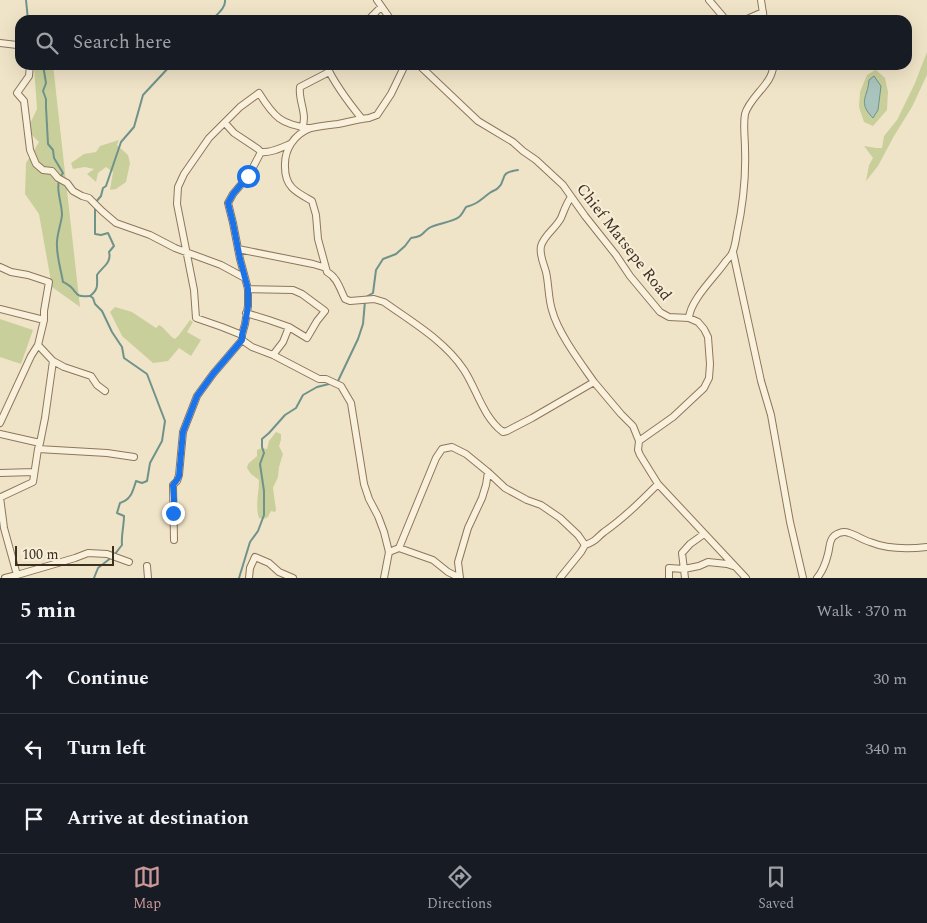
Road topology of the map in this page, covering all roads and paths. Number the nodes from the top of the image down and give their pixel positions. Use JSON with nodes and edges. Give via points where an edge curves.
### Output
{"nodes":[{"id":1,"x":377,"y":0,"type":"edge"},
{"id":2,"x":709,"y":0,"type":"edge"},
{"id":3,"x":761,"y":0,"type":"edge"},
{"id":4,"x":381,"y":7,"type":"junction"},
{"id":5,"x":763,"y":12,"type":"junction"},
{"id":6,"x":373,"y":15,"type":"edge"},
{"id":7,"x":387,"y":15,"type":"edge"},
{"id":8,"x":722,"y":15,"type":"edge"},
{"id":9,"x":756,"y":15,"type":"edge"},
{"id":10,"x":763,"y":15,"type":"edge"},
{"id":11,"x":0,"y":43,"type":"edge"},
{"id":12,"x":15,"y":45,"type":"edge"},
{"id":13,"x":30,"y":70,"type":"edge"},
{"id":14,"x":325,"y":70,"type":"edge"},
{"id":15,"x":329,"y":70,"type":"edge"},
{"id":16,"x":403,"y":70,"type":"edge"},
{"id":17,"x":424,"y":70,"type":"edge"},
{"id":18,"x":774,"y":70,"type":"edge"},
{"id":19,"x":362,"y":119,"type":"junction"},
{"id":20,"x":225,"y":123,"type":"junction"},
{"id":21,"x":302,"y":128,"type":"junction"},
{"id":22,"x":310,"y":128,"type":"junction"},
{"id":23,"x":290,"y":144,"type":"junction"},
{"id":24,"x":261,"y":152,"type":"junction"},
{"id":25,"x":571,"y":197,"type":"junction"},
{"id":26,"x":238,"y":249,"type":"junction"},
{"id":27,"x":186,"y":252,"type":"junction"},
{"id":28,"x":733,"y":252,"type":"junction"},
{"id":29,"x":325,"y":266,"type":"junction"},
{"id":30,"x":0,"y":267,"type":"edge"},
{"id":31,"x":245,"y":278,"type":"junction"},
{"id":32,"x":248,"y":289,"type":"junction"},
{"id":33,"x":0,"y":309,"type":"edge"},
{"id":34,"x":246,"y":313,"type":"junction"},
{"id":35,"x":689,"y":318,"type":"junction"},
{"id":36,"x":44,"y":320,"type":"junction"},
{"id":37,"x":289,"y":327,"type":"junction"},
{"id":38,"x":242,"y":338,"type":"junction"},
{"id":39,"x":38,"y":345,"type":"junction"},
{"id":40,"x":46,"y":355,"type":"junction"},
{"id":41,"x":273,"y":355,"type":"junction"},
{"id":42,"x":31,"y":356,"type":"junction"},
{"id":43,"x":53,"y":361,"type":"junction"},
{"id":44,"x":594,"y":382,"type":"junction"},
{"id":45,"x":105,"y":391,"type":"dead end"},
{"id":46,"x":0,"y":423,"type":"edge"},
{"id":47,"x":0,"y":434,"type":"edge"},
{"id":48,"x":639,"y":441,"type":"junction"},
{"id":49,"x":39,"y":446,"type":"junction"},
{"id":50,"x":134,"y":457,"type":"dead end"},
{"id":51,"x":34,"y":472,"type":"junction"},
{"id":52,"x":488,"y":472,"type":"junction"},
{"id":53,"x":0,"y":473,"type":"edge"},
{"id":54,"x":658,"y":484,"type":"junction"},
{"id":55,"x":0,"y":497,"type":"edge"},
{"id":56,"x":704,"y":534,"type":"junction"},
{"id":57,"x":174,"y":540,"type":"dead end"},
{"id":58,"x":584,"y":545,"type":"junction"},
{"id":59,"x":927,"y":547,"type":"edge"},
{"id":60,"x":399,"y":548,"type":"junction"},
{"id":61,"x":389,"y":552,"type":"junction"},
{"id":62,"x":129,"y":562,"type":"dead end"},
{"id":63,"x":148,"y":566,"type":"dead end"},
{"id":64,"x":684,"y":569,"type":"junction"},
{"id":65,"x":738,"y":569,"type":"junction"},
{"id":66,"x":17,"y":575,"type":"junction"},
{"id":67,"x":562,"y":577,"type":"edge"},
{"id":68,"x":819,"y":577,"type":"edge"},
{"id":69,"x":6,"y":578,"type":"edge"},
{"id":70,"x":148,"y":578,"type":"edge"},
{"id":71,"x":248,"y":578,"type":"edge"},
{"id":72,"x":292,"y":578,"type":"edge"},
{"id":73,"x":384,"y":578,"type":"edge"},
{"id":74,"x":460,"y":578,"type":"edge"},
{"id":75,"x":668,"y":578,"type":"edge"},
{"id":76,"x":685,"y":578,"type":"edge"},
{"id":77,"x":746,"y":578,"type":"edge"},
{"id":78,"x":803,"y":578,"type":"edge"}],
"edges":[{"from":1,"to":4,"type":"street"},
{"from":2,"to":8,"type":"street"},
{"from":3,"to":5,"type":"street"},
{"from":4,"to":6,"type":"street"},
{"from":4,"to":7,"type":"street"},
{"from":5,"to":9,"type":"street"},
{"from":5,"to":10,"type":"street"},
{"from":11,"to":12,"type":"street"},
{"from":13,"to":27,"type":"street","via":[[17,93],[24,101],[30,150],[36,164],[43,170],[52,171],[73,191],[89,198],[116,223]]},
{"from":14,"to":21,"type":"street","via":[[300,87],[304,116]]},
{"from":15,"to":19,"type":"street"},
{"from":16,"to":19,"type":"street","via":[[376,115]]},
{"from":17,"to":25,"type":"street","name":"Chief Matsepe Road","via":[[478,121],[536,160]]},
{"from":18,"to":28,"type":"street","via":[[745,115],[741,212]]},
{"from":19,"to":22,"type":"street"},
{"from":20,"to":21,"type":"street","via":[[259,93],[283,122]]},
{"from":20,"to":24,"type":"street"},
{"from":20,"to":27,"type":"street","via":[[209,138],[178,188],[177,204]]},
{"from":21,"to":22,"type":"street"},
{"from":22,"to":23,"type":"street"},
{"from":23,"to":24,"type":"street"},
{"from":23,"to":29,"type":"street","via":[[285,169],[288,185],[312,201]]},
{"from":24,"to":26,"type":"street","via":[[228,203]]},
{"from":25,"to":35,"type":"street","name":"Chief Matsepe Road","via":[[660,312],[669,317]]},
{"from":25,"to":44,"type":"street","via":[[541,246],[541,255],[552,312],[574,354]]},
{"from":26,"to":29,"type":"street"},
{"from":26,"to":31,"type":"street"},
{"from":27,"to":31,"type":"street"},
{"from":27,"to":38,"type":"street","via":[[196,318]]},
{"from":28,"to":35,"type":"street","via":[[701,293]]},
{"from":28,"to":78,"type":"street","via":[[771,415]]},
{"from":29,"to":44,"type":"street","via":[[345,299],[384,302],[440,342],[464,370],[490,418],[503,432]]},
{"from":30,"to":36,"type":"street","via":[[49,282]]},
{"from":31,"to":32,"type":"street"},
{"from":32,"to":34,"type":"street"},
{"from":32,"to":37,"type":"street","via":[[293,290],[325,311],[306,338]]},
{"from":33,"to":36,"type":"street"},
{"from":34,"to":37,"type":"street"},
{"from":34,"to":38,"type":"street"},
{"from":35,"to":48,"type":"street","via":[[698,322],[708,337],[709,378],[704,388],[673,417]]},
{"from":36,"to":39,"type":"street"},
{"from":37,"to":41,"type":"street"},
{"from":38,"to":41,"type":"street","via":[[252,347]]},
{"from":38,"to":57,"type":"street","via":[[203,387],[187,420],[179,476],[173,485]]},
{"from":39,"to":40,"type":"street"},
{"from":39,"to":42,"type":"street"},
{"from":40,"to":42,"type":"street"},
{"from":40,"to":43,"type":"street"},
{"from":41,"to":61,"type":"street","via":[[319,379],[341,386],[346,392],[351,403],[364,484]]},
{"from":42,"to":46,"type":"street"},
{"from":43,"to":45,"type":"street","via":[[91,376]]},
{"from":43,"to":49,"type":"street"},
{"from":44,"to":48,"type":"street","via":[[633,426]]},
{"from":47,"to":49,"type":"street"},
{"from":48,"to":54,"type":"street","via":[[640,455]]},
{"from":49,"to":50,"type":"street"},
{"from":49,"to":51,"type":"street"},
{"from":51,"to":53,"type":"street"},
{"from":51,"to":55,"type":"street","via":[[30,484]]},
{"from":52,"to":58,"type":"street","via":[[505,488],[560,518]]},
{"from":52,"to":60,"type":"street","via":[[452,447],[442,449]]},
{"from":52,"to":74,"type":"street","via":[[482,498],[468,528],[458,562]]},
{"from":54,"to":56,"type":"street"},
{"from":54,"to":58,"type":"street","via":[[595,542]]},
{"from":55,"to":66,"type":"street","via":[[4,528]]},
{"from":56,"to":64,"type":"street","via":[[682,553]]},
{"from":56,"to":65,"type":"street"},
{"from":58,"to":67,"type":"street"},
{"from":59,"to":68,"type":"street","via":[[881,546],[841,532],[830,542]]},
{"from":60,"to":61,"type":"street"},
{"from":60,"to":74,"type":"street","via":[[434,560]]},
{"from":61,"to":73,"type":"street"},
{"from":62,"to":66,"type":"street","via":[[107,554],[88,553]]},
{"from":63,"to":70,"type":"street"},
{"from":64,"to":65,"type":"street","via":[[708,562]]},
{"from":64,"to":75,"type":"street","via":[[669,568]]},
{"from":64,"to":76,"type":"street"},
{"from":65,"to":77,"type":"street"},
{"from":66,"to":69,"type":"street"},
{"from":71,"to":72,"type":"street","via":[[256,557]]}]}
